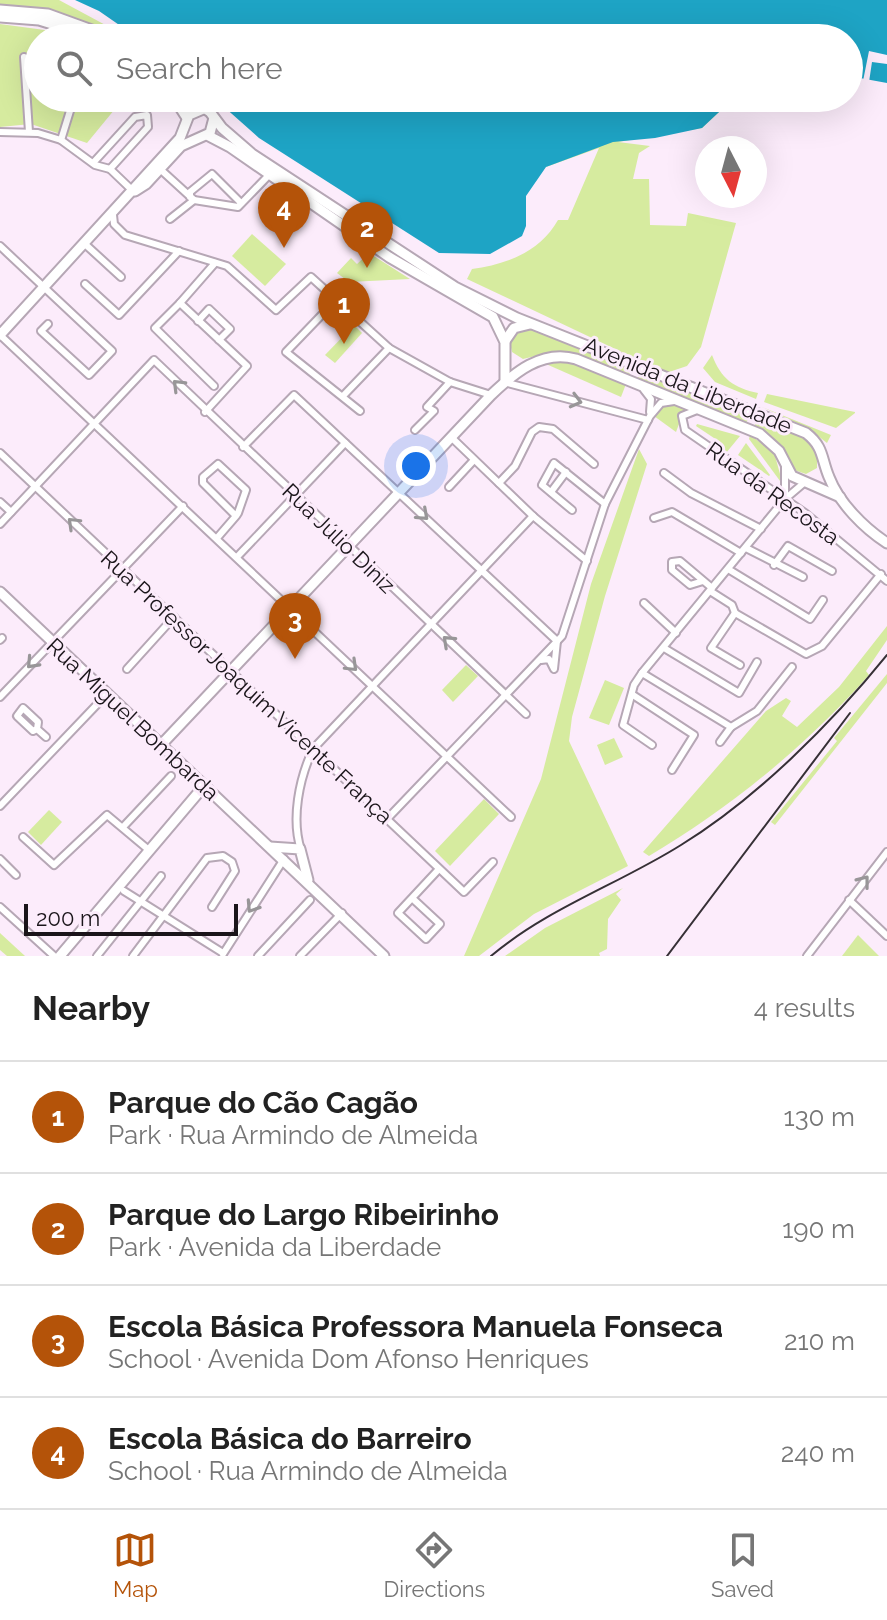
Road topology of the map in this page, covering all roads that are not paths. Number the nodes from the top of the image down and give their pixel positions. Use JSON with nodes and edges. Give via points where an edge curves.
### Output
{"nodes":[{"id":1,"x":0,"y":10,"type":"edge"},
{"id":2,"x":0,"y":17,"type":"edge"},
{"id":3,"x":52,"y":24,"type":"edge"},
{"id":4,"x":76,"y":24,"type":"edge"},
{"id":5,"x":28,"y":112,"type":"edge"},
{"id":6,"x":70,"y":112,"type":"edge"},
{"id":7,"x":182,"y":112,"type":"edge"},
{"id":8,"x":193,"y":112,"type":"edge"},
{"id":9,"x":208,"y":112,"type":"edge"},
{"id":10,"x":214,"y":118,"type":"junction"},
{"id":11,"x":187,"y":120,"type":"junction"},
{"id":12,"x":0,"y":132,"type":"edge"},
{"id":13,"x":29,"y":132,"type":"junction"},
{"id":14,"x":205,"y":136,"type":"junction"},
{"id":15,"x":61,"y":140,"type":"junction"},
{"id":16,"x":93,"y":163,"type":"junction"},
{"id":17,"x":110,"y":169,"type":"junction"},
{"id":18,"x":160,"y":169,"type":"junction"},
{"id":19,"x":268,"y":176,"type":"junction"},
{"id":20,"x":135,"y":191,"type":"junction"},
{"id":21,"x":192,"y":199,"type":"junction"},
{"id":22,"x":241,"y":203,"type":"junction"},
{"id":23,"x":113,"y":215,"type":"junction"},
{"id":24,"x":170,"y":219,"type":"dead end"},
{"id":25,"x":86,"y":245,"type":"junction"},
{"id":26,"x":0,"y":246,"type":"edge"},
{"id":27,"x":179,"y":251,"type":"junction"},
{"id":28,"x":215,"y":263,"type":"junction"},
{"id":29,"x":121,"y":277,"type":"dead end"},
{"id":30,"x":85,"y":284,"type":"dead end"},
{"id":31,"x":45,"y":288,"type":"junction"},
{"id":32,"x":337,"y":299,"type":"junction"},
{"id":33,"x":180,"y":303,"type":"junction"},
{"id":34,"x":198,"y":321,"type":"junction"},
{"id":35,"x":48,"y":324,"type":"dead end"},
{"id":36,"x":537,"y":324,"type":"junction"},
{"id":37,"x":0,"y":335,"type":"edge"},
{"id":38,"x":219,"y":340,"type":"junction"},
{"id":39,"x":505,"y":342,"type":"junction"},
{"id":40,"x":389,"y":348,"type":"junction"},
{"id":41,"x":507,"y":354,"type":"junction"},
{"id":42,"x":532,"y":364,"type":"junction"},
{"id":43,"x":505,"y":381,"type":"junction"},
{"id":44,"x":450,"y":382,"type":"junction"},
{"id":45,"x":214,"y":386,"type":"dead end"},
{"id":46,"x":641,"y":386,"type":"junction"},
{"id":47,"x":491,"y":395,"type":"junction"},
{"id":48,"x":343,"y":396,"type":"junction"},
{"id":49,"x":677,"y":400,"type":"junction"},
{"id":50,"x":700,"y":410,"type":"junction"},
{"id":51,"x":360,"y":411,"type":"dead end"},
{"id":52,"x":205,"y":412,"type":"junction"},
{"id":53,"x":649,"y":418,"type":"junction"},
{"id":54,"x":95,"y":423,"type":"junction"},
{"id":55,"x":415,"y":430,"type":"dead end"},
{"id":56,"x":451,"y":437,"type":"junction"},
{"id":57,"x":345,"y":443,"type":"junction"},
{"id":58,"x":243,"y":447,"type":"junction"},
{"id":59,"x":0,"y":453,"type":"edge"},
{"id":60,"x":474,"y":460,"type":"junction"},
{"id":61,"x":825,"y":460,"type":"junction"},
{"id":62,"x":594,"y":464,"type":"dead end"},
{"id":63,"x":785,"y":464,"type":"junction"},
{"id":64,"x":566,"y":472,"type":"junction"},
{"id":65,"x":664,"y":473,"type":"dead end"},
{"id":66,"x":806,"y":482,"type":"junction"},
{"id":67,"x":499,"y":483,"type":"junction"},
{"id":68,"x":449,"y":487,"type":"dead end"},
{"id":69,"x":36,"y":488,"type":"junction"},
{"id":70,"x":551,"y":492,"type":"junction"},
{"id":71,"x":399,"y":494,"type":"junction"},
{"id":72,"x":294,"y":495,"type":"junction"},
{"id":73,"x":785,"y":499,"type":"junction"},
{"id":74,"x":842,"y":499,"type":"junction"},
{"id":75,"x":0,"y":502,"type":"edge"},
{"id":76,"x":605,"y":504,"type":"junction"},
{"id":77,"x":183,"y":506,"type":"junction"},
{"id":78,"x":572,"y":510,"type":"dead end"},
{"id":79,"x":11,"y":512,"type":"junction"},
{"id":80,"x":236,"y":516,"type":"junction"},
{"id":81,"x":533,"y":516,"type":"junction"},
{"id":82,"x":654,"y":518,"type":"dead end"},
{"id":83,"x":0,"y":524,"type":"edge"},
{"id":84,"x":761,"y":529,"type":"junction"},
{"id":85,"x":217,"y":538,"type":"junction"},
{"id":86,"x":887,"y":543,"type":"edge"},
{"id":87,"x":348,"y":548,"type":"junction"},
{"id":88,"x":744,"y":550,"type":"junction"},
{"id":89,"x":237,"y":557,"type":"junction"},
{"id":90,"x":587,"y":561,"type":"junction"},
{"id":91,"x":774,"y":565,"type":"junction"},
{"id":92,"x":728,"y":569,"type":"junction"},
{"id":93,"x":123,"y":570,"type":"junction"},
{"id":94,"x":482,"y":570,"type":"junction"},
{"id":95,"x":832,"y":571,"type":"dead end"},
{"id":96,"x":881,"y":574,"type":"junction"},
{"id":97,"x":803,"y":577,"type":"dead end"},
{"id":98,"x":703,"y":581,"type":"junction"},
{"id":99,"x":887,"y":581,"type":"edge"},
{"id":100,"x":711,"y":590,"type":"junction"},
{"id":101,"x":0,"y":592,"type":"edge"},
{"id":102,"x":823,"y":600,"type":"dead end"},
{"id":103,"x":644,"y":603,"type":"dead end"},
{"id":104,"x":291,"y":608,"type":"junction"},
{"id":105,"x":735,"y":613,"type":"junction"},
{"id":106,"x":174,"y":617,"type":"junction"},
{"id":107,"x":431,"y":625,"type":"junction"},
{"id":108,"x":676,"y":633,"type":"junction"},
{"id":109,"x":557,"y":641,"type":"junction"},
{"id":110,"x":52,"y":642,"type":"junction"},
{"id":111,"x":664,"y":648,"type":"junction"},
{"id":112,"x":538,"y":660,"type":"junction"},
{"id":113,"x":757,"y":662,"type":"dead end"},
{"id":114,"x":740,"y":665,"type":"dead end"},
{"id":115,"x":792,"y":667,"type":"dead end"},
{"id":116,"x":127,"y":669,"type":"dead end"},
{"id":117,"x":232,"y":672,"type":"junction"},
{"id":118,"x":642,"y":673,"type":"junction"},
{"id":119,"x":373,"y":686,"type":"junction"},
{"id":120,"x":107,"y":694,"type":"junction"},
{"id":121,"x":505,"y":694,"type":"junction"},
{"id":122,"x":633,"y":695,"type":"junction"},
{"id":123,"x":0,"y":697,"type":"edge"},
{"id":124,"x":526,"y":714,"type":"dead end"},
{"id":125,"x":731,"y":727,"type":"junction"},
{"id":126,"x":37,"y":729,"type":"dead end"},
{"id":127,"x":46,"y":737,"type":"dead end"},
{"id":128,"x":720,"y":742,"type":"dead end"},
{"id":129,"x":161,"y":745,"type":"junction"},
{"id":130,"x":652,"y":745,"type":"dead end"},
{"id":131,"x":313,"y":749,"type":"junction"},
{"id":132,"x":447,"y":756,"type":"junction"},
{"id":133,"x":672,"y":770,"type":"dead end"},
{"id":134,"x":171,"y":776,"type":"dead end"},
{"id":135,"x":204,"y":786,"type":"junction"},
{"id":136,"x":0,"y":806,"type":"edge"},
{"id":137,"x":511,"y":817,"type":"dead end"},
{"id":138,"x":387,"y":819,"type":"junction"},
{"id":139,"x":124,"y":826,"type":"junction"},
{"id":140,"x":296,"y":832,"type":"junction"},
{"id":141,"x":23,"y":837,"type":"dead end"},
{"id":142,"x":150,"y":851,"type":"junction"},
{"id":143,"x":302,"y":855,"type":"junction"},
{"id":144,"x":886,"y":855,"type":"edge"},
{"id":145,"x":286,"y":856,"type":"junction"},
{"id":146,"x":0,"y":859,"type":"edge"},
{"id":147,"x":493,"y":862,"type":"dead end"},
{"id":148,"x":439,"y":869,"type":"junction"},
{"id":149,"x":16,"y":875,"type":"dead end"},
{"id":150,"x":161,"y":876,"type":"dead end"},
{"id":151,"x":308,"y":881,"type":"junction"},
{"id":152,"x":124,"y":891,"type":"dead end"},
{"id":153,"x":412,"y":898,"type":"junction"},
{"id":154,"x":310,"y":900,"type":"dead end"},
{"id":155,"x":849,"y":900,"type":"junction"},
{"id":156,"x":141,"y":902,"type":"junction"},
{"id":157,"x":212,"y":907,"type":"dead end"},
{"id":158,"x":1,"y":911,"type":"edge"},
{"id":159,"x":342,"y":913,"type":"junction"},
{"id":160,"x":162,"y":915,"type":"junction"},
{"id":161,"x":887,"y":936,"type":"edge"},
{"id":162,"x":222,"y":954,"type":"edge"},
{"id":163,"x":54,"y":956,"type":"edge"},
{"id":164,"x":60,"y":956,"type":"edge"},
{"id":165,"x":97,"y":956,"type":"edge"},
{"id":166,"x":133,"y":956,"type":"edge"},
{"id":167,"x":258,"y":956,"type":"edge"},
{"id":168,"x":300,"y":956,"type":"edge"},
{"id":169,"x":384,"y":956,"type":"edge"},
{"id":170,"x":807,"y":956,"type":"edge"}],
"edges":[{"from":1,"to":4,"type":"main road","via":[[48,14]]},
{"from":2,"to":3,"type":"main road"},
{"from":5,"to":13,"type":"street"},
{"from":6,"to":15,"type":"street"},
{"from":7,"to":11,"type":"main road"},
{"from":8,"to":11,"type":"main road"},
{"from":9,"to":10,"type":"main road"},
{"from":10,"to":14,"type":"main road","via":[[213,130]]},
{"from":10,"to":36,"type":"main road","name":"Avenida da Liberdade","via":[[252,154],[409,259],[468,294]]},
{"from":11,"to":14,"type":"main road","via":[[191,133]]},
{"from":11,"to":20,"type":"main road","via":[[180,138]]},
{"from":12,"to":13,"type":"street"},
{"from":13,"to":15,"type":"street"},
{"from":14,"to":18,"type":"main road","via":[[181,146]]},
{"from":14,"to":19,"type":"main road","via":[[219,140]]},
{"from":15,"to":16,"type":"street"},
{"from":16,"to":17,"type":"street"},
{"from":16,"to":17,"type":"street","via":[[135,117],[147,115],[148,127]]},
{"from":17,"to":20,"type":"street"},
{"from":18,"to":20,"type":"main road"},
{"from":18,"to":21,"type":"street"},
{"from":19,"to":22,"type":"street"},
{"from":19,"to":39,"type":"main road","via":[[493,317]]},
{"from":20,"to":23,"type":"main road"},
{"from":21,"to":22,"type":"street","via":[[238,207]]},
{"from":21,"to":22,"type":"street","via":[[190,192],[212,174]]},
{"from":21,"to":24,"type":"street"},
{"from":23,"to":25,"type":"main road"},
{"from":23,"to":27,"type":"street","via":[[125,235]]},
{"from":25,"to":29,"type":"street"},
{"from":25,"to":31,"type":"main road"},
{"from":26,"to":31,"type":"street"},
{"from":27,"to":28,"type":"street"},
{"from":27,"to":30,"type":"street","via":[[119,315]]},
{"from":28,"to":32,"type":"street","via":[[227,266],[276,310],[311,277]]},
{"from":28,"to":33,"type":"street"},
{"from":31,"to":35,"type":"street","via":[[112,351],[89,375],[41,331]]},
{"from":31,"to":37,"type":"main road"},
{"from":32,"to":40,"type":"street"},
{"from":32,"to":48,"type":"street","via":[[286,352]]},
{"from":33,"to":34,"type":"street"},
{"from":33,"to":45,"type":"street","via":[[155,328]]},
{"from":34,"to":38,"type":"street"},
{"from":34,"to":38,"type":"street","via":[[209,309],[230,329]]},
{"from":36,"to":39,"type":"main road","via":[[514,328]]},
{"from":36,"to":61,"type":"main road","name":"Avenida da Liberdade","via":[[796,428],[817,442]]},
{"from":37,"to":54,"type":"street"},
{"from":38,"to":52,"type":"street","via":[[247,366]]},
{"from":39,"to":41,"type":"main road"},
{"from":40,"to":44,"type":"street"},
{"from":40,"to":48,"type":"street"},
{"from":41,"to":42,"type":"main road","via":[[518,365]]},
{"from":41,"to":43,"type":"main road"},
{"from":42,"to":43,"type":"main road"},
{"from":42,"to":46,"type":"main road","name":"Avenida da Liberdade","via":[[569,357]]},
{"from":43,"to":47,"type":"main road"},
{"from":43,"to":53,"type":"street","one_way":true},
{"from":44,"to":47,"type":"street"},
{"from":44,"to":55,"type":"street","via":[[427,407],[434,411]]},
{"from":46,"to":49,"type":"main road","name":"Avenida da Liberdade"},
{"from":46,"to":53,"type":"street","via":[[651,399]]},
{"from":47,"to":56,"type":"main road"},
{"from":48,"to":51,"type":"street"},
{"from":49,"to":50,"type":"main road","name":"Avenida da Liberdade"},
{"from":49,"to":53,"type":"street","via":[[661,403]]},
{"from":50,"to":63,"type":"main road","name":"Avenida da Liberdade","via":[[766,438]]},
{"from":50,"to":73,"type":"street","name":"Rua da Recosta","via":[[684,413],[685,430]]},
{"from":52,"to":54,"type":"street","name":"Rua Júlio Diniz","one_way":true,"via":[[154,360]]},
{"from":52,"to":58,"type":"street","name":"Rua Júlio Diniz"},
{"from":53,"to":76,"type":"street"},
{"from":54,"to":69,"type":"street"},
{"from":54,"to":77,"type":"street"},
{"from":56,"to":60,"type":"street"},
{"from":56,"to":71,"type":"main road"},
{"from":57,"to":58,"type":"street","via":[[294,395]]},
{"from":57,"to":71,"type":"street"},
{"from":57,"to":72,"type":"street"},
{"from":58,"to":72,"type":"street","name":"Rua Júlio Diniz"},
{"from":59,"to":69,"type":"street","name":"Rua Professor Joaquim Vicente França"},
{"from":60,"to":67,"type":"street"},
{"from":60,"to":68,"type":"street"},
{"from":61,"to":66,"type":"main road","via":[[821,472]]},
{"from":61,"to":74,"type":"main road","name":"Avenida da Liberdade"},
{"from":62,"to":67,"type":"street","via":[[553,429],[539,427]]},
{"from":63,"to":66,"type":"main road","name":"Avenida da Liberdade","via":[[792,476]]},
{"from":63,"to":73,"type":"street"},
{"from":64,"to":70,"type":"street"},
{"from":64,"to":70,"type":"street","via":[[554,463],[542,485]]},
{"from":64,"to":76,"type":"street"},
{"from":65,"to":84,"type":"street"},
{"from":66,"to":73,"type":"street"},
{"from":66,"to":74,"type":"main road","name":"Avenida da Liberdade"},
{"from":67,"to":81,"type":"street"},
{"from":69,"to":79,"type":"street"},
{"from":93,"to":69,"type":"street","name":"Rua Professor Joaquim Vicente França","one_way":true},
{"from":70,"to":78,"type":"street"},
{"from":71,"to":87,"type":"main road"},
{"from":71,"to":94,"type":"street","one_way":true},
{"from":72,"to":87,"type":"street","name":"Rua Júlio Diniz"},
{"from":72,"to":89,"type":"street"},
{"from":73,"to":84,"type":"street"},
{"from":73,"to":96,"type":"street","name":"Rua da Recosta"},
{"from":74,"to":86,"type":"main road","name":"Avenida da Liberdade"},
{"from":75,"to":79,"type":"street"},
{"from":76,"to":90,"type":"street"},
{"from":77,"to":85,"type":"street"},
{"from":77,"to":93,"type":"street"},
{"from":79,"to":83,"type":"street"},
{"from":80,"to":80,"type":"street","via":[[245,487],[218,464],[203,483]]},
{"from":80,"to":85,"type":"street"},
{"from":81,"to":90,"type":"street"},
{"from":81,"to":94,"type":"street"},
{"from":82,"to":88,"type":"street","via":[[672,512]]},
{"from":84,"to":88,"type":"street"},
{"from":85,"to":89,"type":"street"},
{"from":87,"to":104,"type":"main road"},
{"from":87,"to":107,"type":"street","name":"Rua Júlio Diniz"},
{"from":88,"to":91,"type":"street"},
{"from":88,"to":92,"type":"street"},
{"from":89,"to":104,"type":"street"},
{"from":90,"to":109,"type":"street"},
{"from":91,"to":95,"type":"street","via":[[788,546]]},
{"from":91,"to":97,"type":"street"},
{"from":92,"to":100,"type":"street"},
{"from":92,"to":102,"type":"street","via":[[810,619]]},
{"from":93,"to":106,"type":"street","name":"Rua Professor Joaquim Vicente França"},
{"from":93,"to":110,"type":"street"},
{"from":94,"to":107,"type":"street"},
{"from":94,"to":109,"type":"street"},
{"from":96,"to":99,"type":"street","name":"Rua da Recosta"},
{"from":96,"to":105,"type":"street","via":[[822,646],[806,654]]},
{"from":98,"to":98,"type":"street","via":[[680,561],[672,562],[672,570],[690,585]]},
{"from":98,"to":100,"type":"street"},
{"from":100,"to":105,"type":"street"},
{"from":100,"to":108,"type":"street"},
{"from":101,"to":110,"type":"main road","name":"Rua Miguel Bombarda"},
{"from":103,"to":108,"type":"street"},
{"from":104,"to":117,"type":"main road"},
{"from":104,"to":119,"type":"street","one_way":true},
{"from":105,"to":114,"type":"street","via":[[711,648]]},
{"from":106,"to":116,"type":"street"},
{"from":106,"to":117,"type":"street","name":"Rua Professor Joaquim Vicente França"},
{"from":107,"to":119,"type":"street"},
{"from":121,"to":107,"type":"street","name":"Rua Júlio Diniz","one_way":true},
{"from":108,"to":111,"type":"street"},
{"from":109,"to":112,"type":"street"},
{"from":109,"to":112,"type":"street","via":[[554,669],[549,659]]},
{"from":110,"to":120,"type":"main road","name":"Rua Miguel Bombarda"},
{"from":110,"to":123,"type":"street","one_way":true},
{"from":111,"to":113,"type":"street","via":[[739,693]]},
{"from":111,"to":118,"type":"street"},
{"from":112,"to":121,"type":"street"},
{"from":115,"to":125,"type":"street","via":[[757,711]]},
{"from":117,"to":129,"type":"main road"},
{"from":117,"to":131,"type":"street","name":"Rua Professor Joaquim Vicente França"},
{"from":118,"to":122,"type":"street"},
{"from":118,"to":125,"type":"street"},
{"from":119,"to":131,"type":"street"},
{"from":119,"to":132,"type":"street"},
{"from":120,"to":129,"type":"main road","name":"Rua Miguel Bombarda"},
{"from":120,"to":136,"type":"street"},
{"from":121,"to":124,"type":"street","name":"Rua Júlio Diniz"},
{"from":121,"to":132,"type":"street"},
{"from":122,"to":130,"type":"street","via":[[623,725]]},
{"from":122,"to":133,"type":"street","via":[[694,735]]},
{"from":125,"to":128,"type":"street"},
{"from":126,"to":127,"type":"street"},
{"from":129,"to":135,"type":"main road","name":"Rua Miguel Bombarda"},
{"from":131,"to":138,"type":"street","name":"Rua Professor Joaquim Vicente França"},
{"from":131,"to":140,"type":"street","via":[[302,781]]},
{"from":132,"to":137,"type":"street"},
{"from":132,"to":138,"type":"street"},
{"from":134,"to":139,"type":"street"},
{"from":135,"to":142,"type":"main road"},
{"from":135,"to":145,"type":"main road","name":"Rua Miguel Bombarda"},
{"from":138,"to":148,"type":"street","name":"Rua Professor Joaquim Vicente França"},
{"from":139,"to":141,"type":"street","via":[[103,815],[54,865]]},
{"from":139,"to":142,"type":"street"},
{"from":140,"to":143,"type":"street"},
{"from":140,"to":145,"type":"street"},
{"from":142,"to":164,"type":"main road"},
{"from":143,"to":145,"type":"main road","name":"Rua Miguel Bombarda"},
{"from":143,"to":145,"type":"main road","via":[[296,866]]},
{"from":143,"to":151,"type":"main road"},
{"from":155,"to":144,"type":"street","one_way":true},
{"from":145,"to":151,"type":"main road","name":"Rua Miguel Bombarda"},
{"from":145,"to":162,"type":"street","one_way":true},
{"from":146,"to":149,"type":"street"},
{"from":147,"to":148,"type":"street","name":"Rua Professor Joaquim Vicente França","via":[[464,892]]},
{"from":148,"to":153,"type":"street"},
{"from":150,"to":156,"type":"street"},
{"from":151,"to":159,"type":"main road","name":"Rua Miguel Bombarda"},
{"from":152,"to":156,"type":"street"},
{"from":153,"to":153,"type":"street","via":[[440,924],[426,939],[398,913]]},
{"from":154,"to":167,"type":"street"},
{"from":155,"to":161,"type":"street"},
{"from":155,"to":170,"type":"street"},
{"from":156,"to":160,"type":"street"},
{"from":156,"to":165,"type":"street"},
{"from":157,"to":160,"type":"street","via":[[235,871],[232,862],[219,855],[207,858]]},
{"from":158,"to":163,"type":"street"},
{"from":159,"to":168,"type":"street"},
{"from":159,"to":169,"type":"main road","name":"Rua Miguel Bombarda"},
{"from":160,"to":162,"type":"street"},
{"from":160,"to":166,"type":"street"}]}
